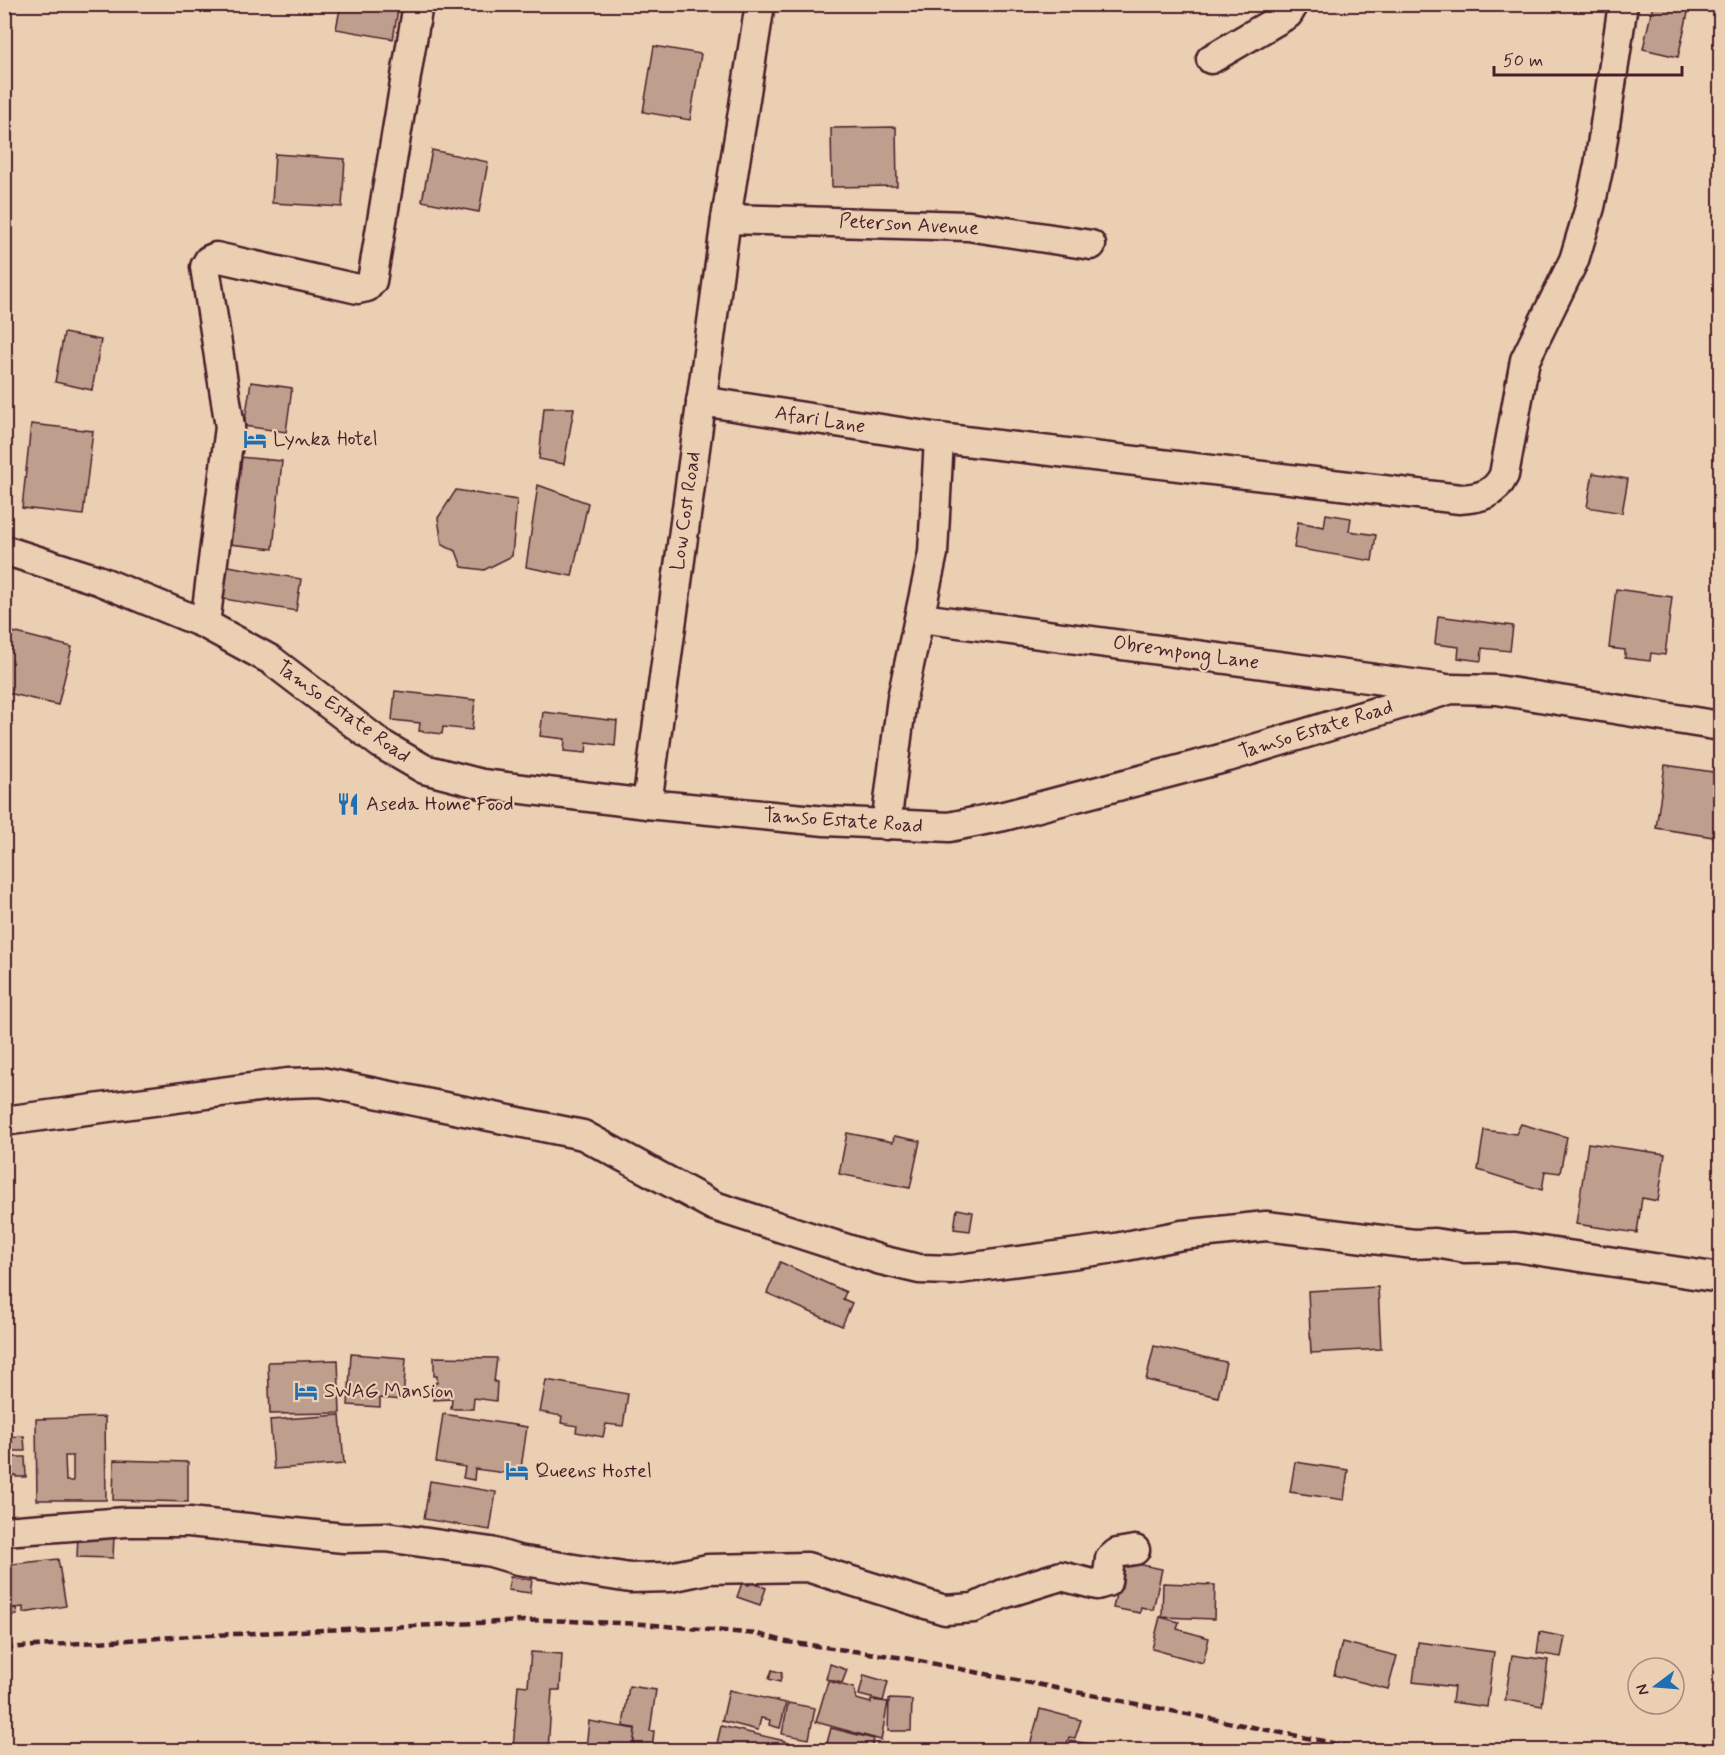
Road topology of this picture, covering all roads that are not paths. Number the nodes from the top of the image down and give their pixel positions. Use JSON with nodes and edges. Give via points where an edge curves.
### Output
{"nodes":[{"id":1,"x":418,"y":4,"type":"edge"},
{"id":2,"x":760,"y":4,"type":"edge"},
{"id":3,"x":1294,"y":4,"type":"edge"},
{"id":4,"x":1623,"y":4,"type":"edge"},
{"id":5,"x":1211,"y":59,"type":"dead end"},
{"id":6,"x":726,"y":219,"type":"junction"},
{"id":7,"x":1091,"y":245,"type":"dead end"},
{"id":8,"x":701,"y":401,"type":"junction"},
{"id":9,"x":939,"y":438,"type":"junction"},
{"id":10,"x":4,"y":550,"type":"edge"},
{"id":11,"x":921,"y":618,"type":"junction"},
{"id":12,"x":206,"y":624,"type":"junction"},
{"id":13,"x":1452,"y":689,"type":"junction"},
{"id":14,"x":1720,"y":725,"type":"edge"},
{"id":15,"x":647,"y":804,"type":"junction"},
{"id":16,"x":886,"y":825,"type":"junction"},
{"id":17,"x":4,"y":1121,"type":"edge"},
{"id":18,"x":1720,"y":1278,"type":"edge"},
{"id":19,"x":4,"y":1531,"type":"edge"},
{"id":20,"x":1135,"y":1550,"type":"dead end"}],
"edges":[{"from":1,"to":12,"type":"street","via":[[372,281],[358,289],[216,257],[205,267],[230,427]]},
{"from":2,"to":6,"type":"street","name":"Low Cost Road"},
{"from":3,"to":5,"type":"street","via":[[1288,14]]},
{"from":4,"to":9,"type":"street","name":"Afari Lane","via":[[1590,207],[1574,260],[1525,360],[1504,475],[1490,493],[1461,499]]},
{"from":6,"to":7,"type":"street","name":"Peterson Avenue","via":[[968,226]]},
{"from":6,"to":8,"type":"street","name":"Low Cost Road"},
{"from":8,"to":9,"type":"street","name":"Afari Lane"},
{"from":8,"to":15,"type":"street","name":"Low Cost Road"},
{"from":9,"to":11,"type":"street","via":[[933,553]]},
{"from":10,"to":12,"type":"street","name":"Tamso Estate Road","via":[[98,580]]},
{"from":11,"to":13,"type":"street","name":"Obrempong Lane"},
{"from":11,"to":16,"type":"street","via":[[902,698]]},
{"from":12,"to":15,"type":"street","name":"Tamso Estate Road","via":[[271,660],[381,744],[424,769],[482,784]]},
{"from":13,"to":14,"type":"street","name":"Tamso Estate Road","via":[[1497,690]]},
{"from":13,"to":16,"type":"street","name":"Tamso Estate Road","via":[[1228,757],[1004,816],[949,827]]},
{"from":15,"to":16,"type":"street","name":"Tamso Estate Road"},
{"from":17,"to":18,"type":"street","via":[[288,1083],[321,1082],[583,1135],[714,1206],[919,1269],[952,1270],[1266,1226],[1414,1244],[1515,1247]]},
{"from":19,"to":20,"type":"street","via":[[126,1522],[189,1522],[344,1538],[386,1537],[630,1578],[670,1577],[708,1569],[807,1567],[945,1610],[974,1608],[1003,1593],[1061,1576],[1097,1585],[1107,1582],[1110,1560],[1117,1553]]}]}
